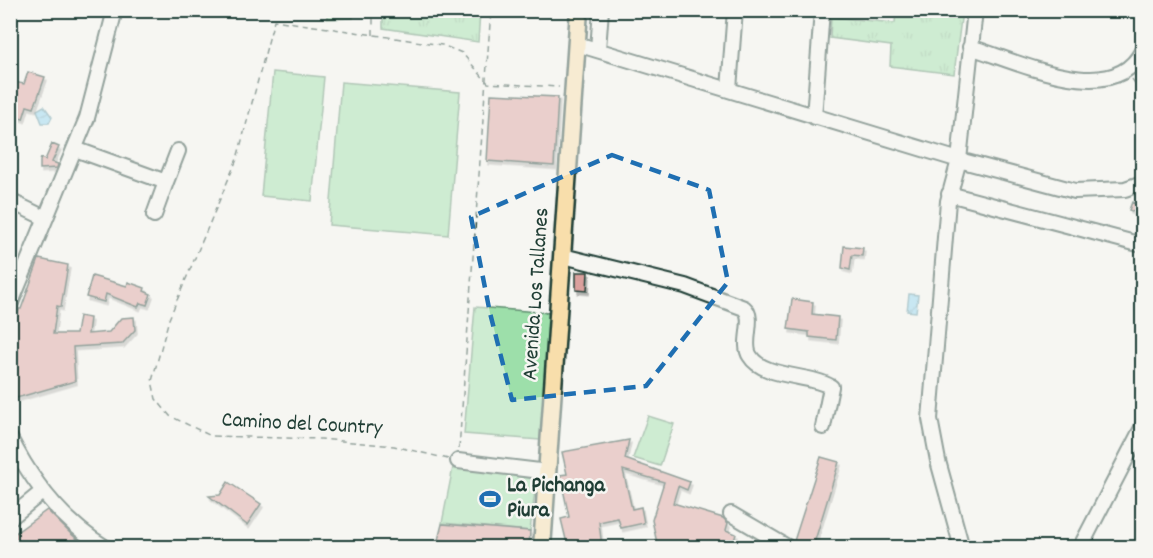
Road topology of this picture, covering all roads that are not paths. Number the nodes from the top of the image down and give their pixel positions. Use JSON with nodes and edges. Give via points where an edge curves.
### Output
{"nodes":[{"id":1,"x":115,"y":10,"type":"edge"},
{"id":2,"x":579,"y":10,"type":"edge"},
{"id":3,"x":601,"y":10,"type":"edge"},
{"id":4,"x":735,"y":10,"type":"edge"},
{"id":5,"x":822,"y":10,"type":"edge"},
{"id":6,"x":975,"y":10,"type":"edge"},
{"id":7,"x":577,"y":45,"type":"junction"},
{"id":8,"x":970,"y":47,"type":"junction"},
{"id":9,"x":598,"y":50,"type":"junction"},
{"id":10,"x":1143,"y":51,"type":"edge"},
{"id":11,"x":729,"y":89,"type":"junction"},
{"id":12,"x":814,"y":117,"type":"junction"},
{"id":13,"x":75,"y":149,"type":"junction"},
{"id":14,"x":178,"y":151,"type":"dead end"},
{"id":15,"x":958,"y":160,"type":"junction"},
{"id":16,"x":166,"y":182,"type":"junction"},
{"id":17,"x":1143,"y":183,"type":"edge"},
{"id":18,"x":949,"y":194,"type":"junction"},
{"id":19,"x":10,"y":201,"type":"edge"},
{"id":20,"x":154,"y":214,"type":"dead end"},
{"id":21,"x":45,"y":218,"type":"junction"},
{"id":22,"x":1143,"y":245,"type":"edge"},
{"id":23,"x":562,"y":256,"type":"junction"},
{"id":24,"x":10,"y":305,"type":"edge"},
{"id":25,"x":823,"y":427,"type":"dead end"},
{"id":26,"x":1143,"y":428,"type":"edge"},
{"id":27,"x":10,"y":438,"type":"edge"},
{"id":28,"x":458,"y":461,"type":"road end"},
{"id":29,"x":548,"y":472,"type":"junction"},
{"id":30,"x":42,"y":492,"type":"junction"},
{"id":31,"x":731,"y":514,"type":"dead end"},
{"id":32,"x":10,"y":518,"type":"edge"},
{"id":33,"x":766,"y":534,"type":"junction"},
{"id":34,"x":106,"y":548,"type":"edge"},
{"id":35,"x":543,"y":548,"type":"edge"},
{"id":36,"x":762,"y":548,"type":"edge"},
{"id":37,"x":789,"y":548,"type":"edge"},
{"id":38,"x":962,"y":548,"type":"edge"},
{"id":39,"x":1080,"y":548,"type":"edge"}],
"edges":[{"from":1,"to":13,"type":"street","via":[[99,78]]},
{"from":2,"to":7,"type":"main road","name":"Avenida Los Tallanes"},
{"from":3,"to":9,"type":"street"},
{"from":4,"to":11,"type":"street"},
{"from":5,"to":12,"type":"street"},
{"from":6,"to":8,"type":"street"},
{"from":7,"to":9,"type":"street"},
{"from":7,"to":23,"type":"main road","name":"Avenida Los Tallanes"},
{"from":8,"to":10,"type":"street","via":[[1078,80],[1103,80],[1125,71]]},
{"from":8,"to":15,"type":"street"},
{"from":9,"to":11,"type":"street"},
{"from":11,"to":12,"type":"street"},
{"from":12,"to":15,"type":"street"},
{"from":13,"to":16,"type":"street"},
{"from":13,"to":21,"type":"street"},
{"from":14,"to":16,"type":"street"},
{"from":15,"to":17,"type":"street","via":[[1075,191],[1125,189]]},
{"from":15,"to":18,"type":"street"},
{"from":16,"to":20,"type":"street"},
{"from":18,"to":22,"type":"street"},
{"from":18,"to":38,"type":"street","via":[[930,419]]},
{"from":19,"to":21,"type":"street"},
{"from":21,"to":24,"type":"street"},
{"from":23,"to":25,"type":"street","via":[[685,286],[744,308],[749,316],[747,351],[757,364],[831,387]]},
{"from":23,"to":29,"type":"main road","name":"Avenida Los Tallanes"},
{"from":26,"to":39,"type":"street"},
{"from":27,"to":30,"type":"street"},
{"from":28,"to":29,"type":"street"},
{"from":29,"to":35,"type":"main road","name":"Avenida Los Tallanes"},
{"from":30,"to":32,"type":"street"},
{"from":30,"to":34,"type":"street","via":[[77,527]]},
{"from":31,"to":33,"type":"street"},
{"from":33,"to":36,"type":"street"},
{"from":33,"to":37,"type":"street"}]}
